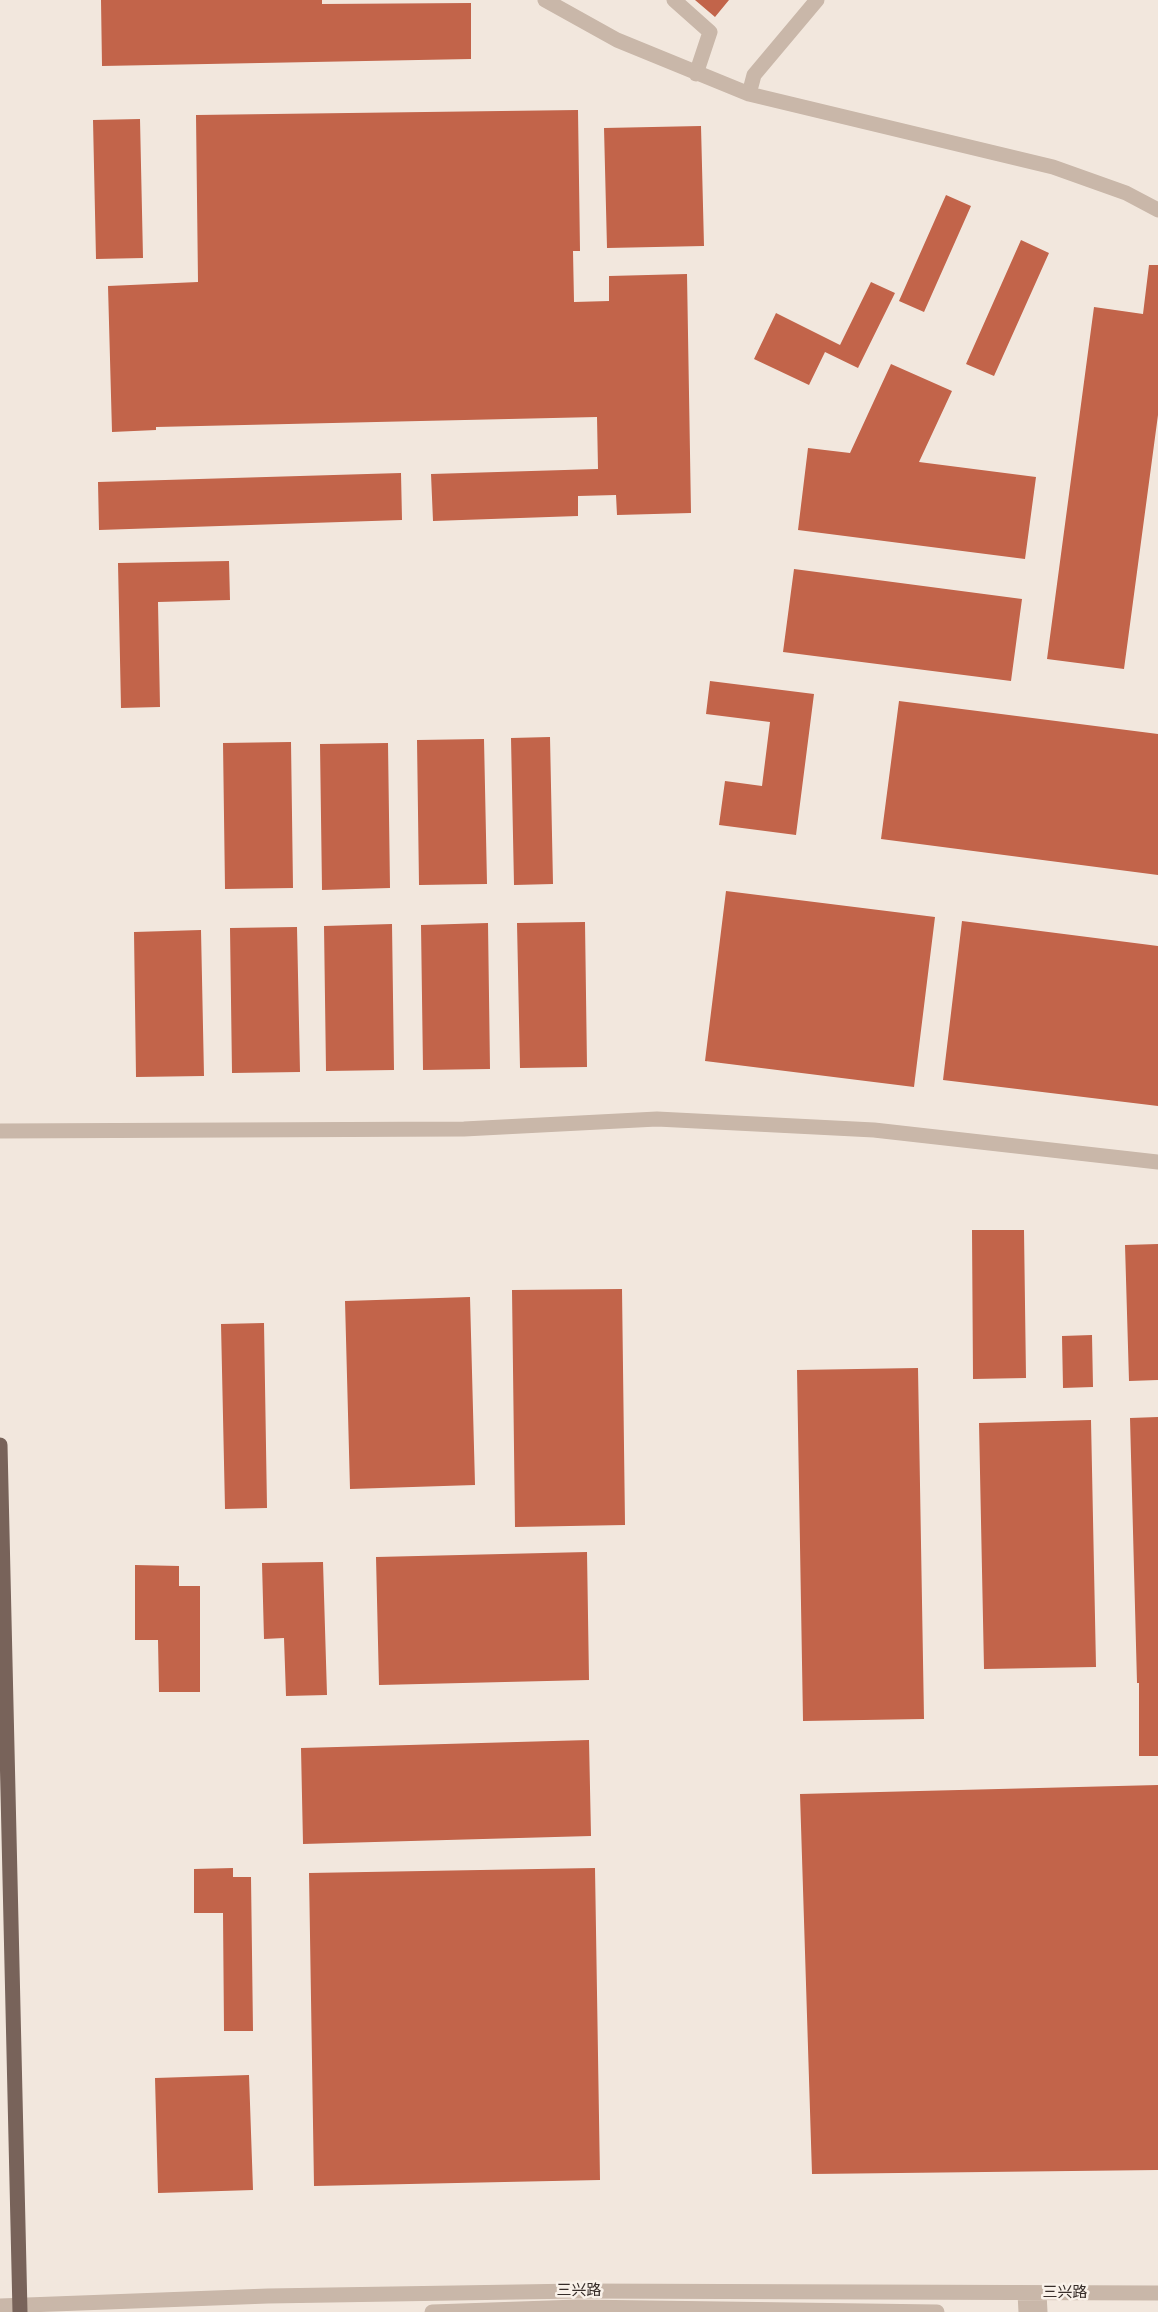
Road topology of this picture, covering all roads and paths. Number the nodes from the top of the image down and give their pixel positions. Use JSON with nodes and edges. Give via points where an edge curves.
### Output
{"nodes":[{"id":1,"x":545,"y":0,"type":"edge"},
{"id":2,"x":674,"y":0,"type":"edge"},
{"id":3,"x":817,"y":0,"type":"edge"},
{"id":4,"x":696,"y":74,"type":"junction"},
{"id":5,"x":749,"y":94,"type":"junction"},
{"id":6,"x":1158,"y":210,"type":"edge"},
{"id":7,"x":0,"y":1131,"type":"edge"},
{"id":8,"x":1158,"y":1162,"type":"edge"},
{"id":9,"x":0,"y":1445,"type":"edge"},
{"id":10,"x":946,"y":2292,"type":"junction"},
{"id":11,"x":1032,"y":2293,"type":"junction"},
{"id":12,"x":1158,"y":2293,"type":"edge"},
{"id":13,"x":0,"y":2306,"type":"edge"},
{"id":14,"x":20,"y":2309,"type":"edge"},
{"id":15,"x":432,"y":2312,"type":"edge"},
{"id":16,"x":938,"y":2312,"type":"edge"},
{"id":17,"x":946,"y":2312,"type":"edge"},
{"id":18,"x":1026,"y":2312,"type":"edge"},
{"id":19,"x":1040,"y":2312,"type":"edge"}],
"edges":[{"from":1,"to":4,"type":"street","via":[[617,40]]},
{"from":2,"to":4,"type":"street","via":[[710,32]]},
{"from":3,"to":5,"type":"street","via":[[754,75]]},
{"from":4,"to":5,"type":"street"},
{"from":5,"to":6,"type":"street","via":[[1053,167],[1126,193]]},
{"from":7,"to":8,"type":"street","via":[[464,1129],[657,1119],[874,1130]]},
{"from":9,"to":14,"type":"main road"},
{"from":10,"to":11,"type":"street","name":"三兴路"},
{"from":10,"to":14,"type":"street","name":"三兴路","via":[[579,2291],[268,2296]]},
{"from":10,"to":17,"type":"street"},
{"from":11,"to":12,"type":"street","name":"三兴路"},
{"from":11,"to":18,"type":"street"},
{"from":11,"to":19,"type":"street"},
{"from":13,"to":14,"type":"street","name":"三兴路"},
{"from":15,"to":16,"type":"street","name":"三兴路","via":[[578,2307]]}]}
